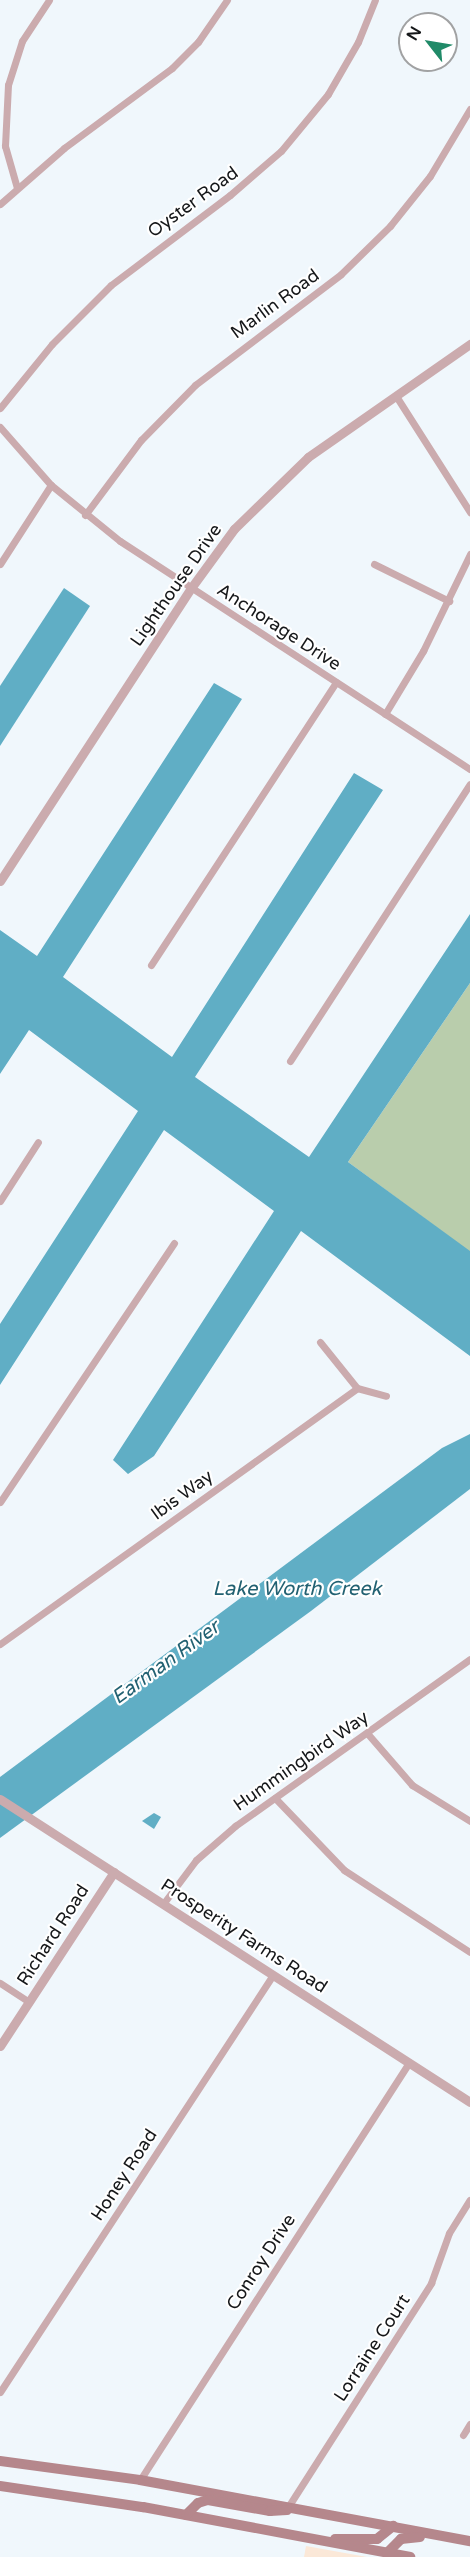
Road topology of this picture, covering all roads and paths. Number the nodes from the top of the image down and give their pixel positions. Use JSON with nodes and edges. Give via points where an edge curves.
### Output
{"nodes":[{"id":1,"x":49,"y":0,"type":"edge"},
{"id":2,"x":227,"y":0,"type":"edge"},
{"id":3,"x":375,"y":0,"type":"edge"},
{"id":4,"x":470,"y":109,"type":"edge"},
{"id":5,"x":17,"y":188,"type":"junction"},
{"id":6,"x":0,"y":204,"type":"edge"},
{"id":7,"x":470,"y":344,"type":"edge"},
{"id":8,"x":396,"y":396,"type":"junction"},
{"id":9,"x":0,"y":408,"type":"edge"},
{"id":10,"x":0,"y":427,"type":"edge"},
{"id":11,"x":51,"y":485,"type":"junction"},
{"id":12,"x":470,"y":512,"type":"edge"},
{"id":13,"x":85,"y":515,"type":"junction"},
{"id":14,"x":470,"y":554,"type":"edge"},
{"id":15,"x":0,"y":564,"type":"edge"},
{"id":16,"x":374,"y":564,"type":"dead end"},
{"id":17,"x":191,"y":588,"type":"junction"},
{"id":18,"x":449,"y":601,"type":"junction"},
{"id":19,"x":336,"y":682,"type":"junction"},
{"id":20,"x":385,"y":714,"type":"junction"},
{"id":21,"x":470,"y":769,"type":"edge"},
{"id":22,"x":470,"y":784,"type":"edge"},
{"id":23,"x":0,"y":881,"type":"edge"},
{"id":24,"x":151,"y":965,"type":"dead end"},
{"id":25,"x":290,"y":1061,"type":"dead end"},
{"id":26,"x":39,"y":1142,"type":"dead end"},
{"id":27,"x":0,"y":1201,"type":"edge"},
{"id":28,"x":174,"y":1243,"type":"dead end"},
{"id":29,"x":320,"y":1342,"type":"dead end"},
{"id":30,"x":357,"y":1388,"type":"junction"},
{"id":31,"x":386,"y":1396,"type":"dead end"},
{"id":32,"x":0,"y":1502,"type":"edge"},
{"id":33,"x":0,"y":1644,"type":"edge"},
{"id":34,"x":470,"y":1659,"type":"edge"},
{"id":35,"x":367,"y":1733,"type":"junction"},
{"id":36,"x":275,"y":1798,"type":"junction"},
{"id":37,"x":0,"y":1799,"type":"edge"},
{"id":38,"x":470,"y":1821,"type":"edge"},
{"id":39,"x":114,"y":1872,"type":"junction"},
{"id":40,"x":163,"y":1904,"type":"junction"},
{"id":41,"x":470,"y":1952,"type":"edge"},
{"id":42,"x":273,"y":1975,"type":"junction"},
{"id":43,"x":0,"y":1983,"type":"edge"},
{"id":44,"x":29,"y":2002,"type":"junction"},
{"id":45,"x":0,"y":2046,"type":"edge"},
{"id":46,"x":409,"y":2062,"type":"junction"},
{"id":47,"x":470,"y":2102,"type":"edge"},
{"id":48,"x":470,"y":2200,"type":"edge"},
{"id":49,"x":0,"y":2392,"type":"edge"},
{"id":50,"x":470,"y":2424,"type":"edge"},
{"id":51,"x":463,"y":2435,"type":"dead end"},
{"id":52,"x":0,"y":2461,"type":"edge"},
{"id":53,"x":140,"y":2480,"type":"junction"},
{"id":54,"x":0,"y":2486,"type":"edge"},
{"id":55,"x":293,"y":2508,"type":"junction"},
{"id":56,"x":186,"y":2515,"type":"junction"},
{"id":57,"x":393,"y":2526,"type":"junction"},
{"id":58,"x":317,"y":2540,"type":"junction"},
{"id":59,"x":466,"y":2540,"type":"edge"},
{"id":60,"x":387,"y":2553,"type":"junction"},
{"id":61,"x":410,"y":2557,"type":"edge"}],
"edges":[{"from":1,"to":5,"type":"street","via":[[22,41],[8,85],[5,146]]},
{"from":2,"to":5,"type":"street","via":[[198,42],[172,68]]},
{"from":3,"to":9,"type":"street","name":"Oyster Road","via":[[344,68],[319,106],[281,151],[111,285],[52,344]]},
{"from":4,"to":13,"type":"street","name":"Marlin Road","via":[[430,176],[382,234],[341,274],[195,386],[141,440]]},
{"from":5,"to":6,"type":"street"},
{"from":7,"to":8,"type":"street","name":"Lighthouse Drive"},
{"from":8,"to":12,"type":"street"},
{"from":8,"to":17,"type":"street","name":"Lighthouse Drive","via":[[282,480],[234,529]]},
{"from":10,"to":11,"type":"street","name":"Anchorage Drive"},
{"from":11,"to":13,"type":"street","name":"Anchorage Drive"},
{"from":11,"to":15,"type":"street"},
{"from":13,"to":17,"type":"street","name":"Anchorage Drive"},
{"from":14,"to":18,"type":"street"},
{"from":16,"to":18,"type":"street"},
{"from":17,"to":19,"type":"street","name":"Anchorage Drive"},
{"from":17,"to":23,"type":"street","name":"Lighthouse Drive"},
{"from":18,"to":20,"type":"street"},
{"from":19,"to":20,"type":"street","name":"Anchorage Drive"},
{"from":19,"to":24,"type":"street"},
{"from":20,"to":21,"type":"street","name":"Anchorage Drive"},
{"from":22,"to":25,"type":"street"},
{"from":26,"to":27,"type":"street"},
{"from":28,"to":32,"type":"street","via":[[15,1486]]},
{"from":29,"to":30,"type":"street"},
{"from":30,"to":31,"type":"street"},
{"from":30,"to":33,"type":"street","name":"Ibis Way"},
{"from":34,"to":35,"type":"street","name":"Hummingbird Way"},
{"from":35,"to":36,"type":"street","name":"Hummingbird Way"},
{"from":35,"to":38,"type":"street","via":[[405,1778]]},
{"from":36,"to":40,"type":"street","name":"Hummingbird Way","via":[[196,1860]]},
{"from":36,"to":41,"type":"street","via":[[344,1870]]},
{"from":37,"to":39,"type":"street","name":"Prosperity Farms Road"},
{"from":39,"to":40,"type":"street","name":"Prosperity Farms Road"},
{"from":39,"to":44,"type":"street","name":"Richard Road"},
{"from":40,"to":42,"type":"street","name":"Prosperity Farms Road"},
{"from":42,"to":46,"type":"street","name":"Prosperity Farms Road"},
{"from":42,"to":49,"type":"street","name":"Honey Road"},
{"from":43,"to":44,"type":"street"},
{"from":44,"to":45,"type":"street","name":"Richard Road"},
{"from":46,"to":47,"type":"street","name":"Prosperity Farms Road"},
{"from":46,"to":53,"type":"street","name":"Conroy Drive"},
{"from":48,"to":55,"type":"street","name":"Lorraine Court","via":[[449,2233],[431,2283]]},
{"from":50,"to":51,"type":"street"},
{"from":52,"to":53,"type":"main road"},
{"from":53,"to":55,"type":"main road"},
{"from":54,"to":56,"type":"main road"},
{"from":55,"to":56,"type":"main road","via":[[270,2511],[208,2500],[198,2503]]},
{"from":55,"to":57,"type":"main road"},
{"from":56,"to":58,"type":"main road"},
{"from":57,"to":58,"type":"main road","via":[[377,2539]]},
{"from":57,"to":59,"type":"main road"},
{"from":58,"to":60,"type":"main road"},
{"from":59,"to":60,"type":"main road","via":[[408,2536]]},
{"from":60,"to":61,"type":"main road"}]}
